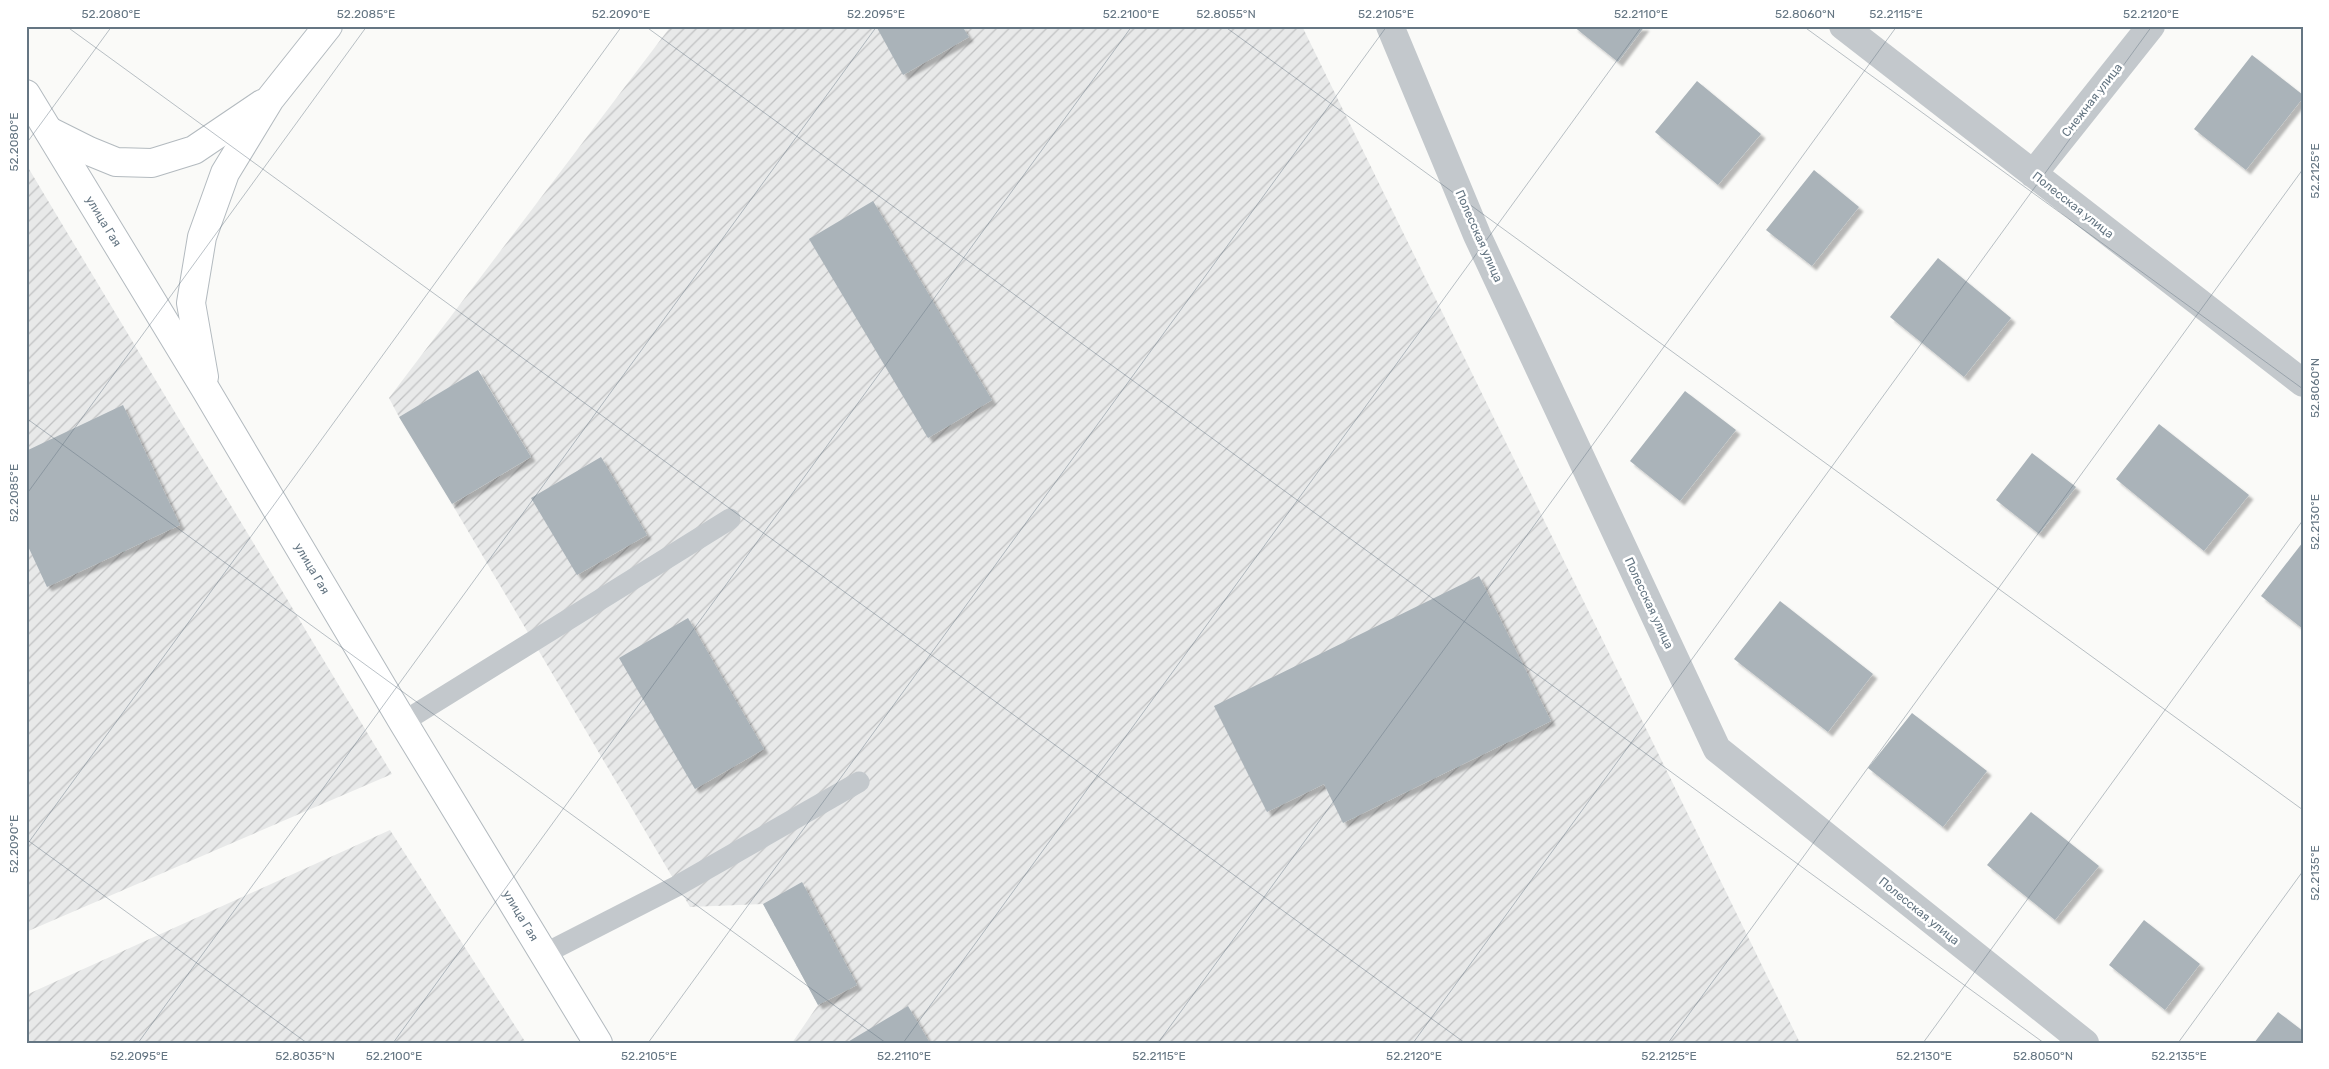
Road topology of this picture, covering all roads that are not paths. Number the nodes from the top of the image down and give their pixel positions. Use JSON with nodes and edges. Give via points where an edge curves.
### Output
{"nodes":[{"id":1,"x":328,"y":26,"type":"edge"},
{"id":2,"x":1390,"y":26,"type":"edge"},
{"id":3,"x":1843,"y":26,"type":"edge"},
{"id":4,"x":2151,"y":26,"type":"edge"},
{"id":5,"x":26,"y":94,"type":"edge"},
{"id":6,"x":270,"y":98,"type":"junction"},
{"id":7,"x":49,"y":131,"type":"junction"},
{"id":8,"x":2034,"y":174,"type":"junction"},
{"id":9,"x":2303,"y":383,"type":"edge"},
{"id":10,"x":206,"y":390,"type":"junction"},
{"id":11,"x":730,"y":519,"type":"dead end"},
{"id":12,"x":402,"y":722,"type":"junction"},
{"id":13,"x":859,"y":782,"type":"dead end"},
{"id":14,"x":544,"y":954,"type":"junction"},
{"id":15,"x":598,"y":1043,"type":"edge"},
{"id":16,"x":2085,"y":1043,"type":"edge"}],
"edges":[{"from":1,"to":6,"type":"main road"},
{"from":2,"to":16,"type":"street","name":"Полесская улица","via":[[1477,235],[1717,749]]},
{"from":3,"to":8,"type":"street","name":"Полесская улица"},
{"from":4,"to":8,"type":"street","name":"Снежная улица"},
{"from":5,"to":7,"type":"main road","name":"улица Гая"},
{"from":6,"to":7,"type":"main road","via":[[194,150],[152,163],[116,162]]},
{"from":6,"to":10,"type":"main road","via":[[225,173],[202,237],[192,303]]},
{"from":7,"to":10,"type":"main road","name":"улица Гая"},
{"from":8,"to":9,"type":"street","name":"Полесская улица"},
{"from":10,"to":12,"type":"main road","name":"улица Гая"},
{"from":11,"to":12,"type":"lane"},
{"from":12,"to":14,"type":"main road","name":"улица Гая"},
{"from":13,"to":14,"type":"lane","via":[[677,886]]},
{"from":14,"to":15,"type":"main road","name":"улица Гая"}]}
